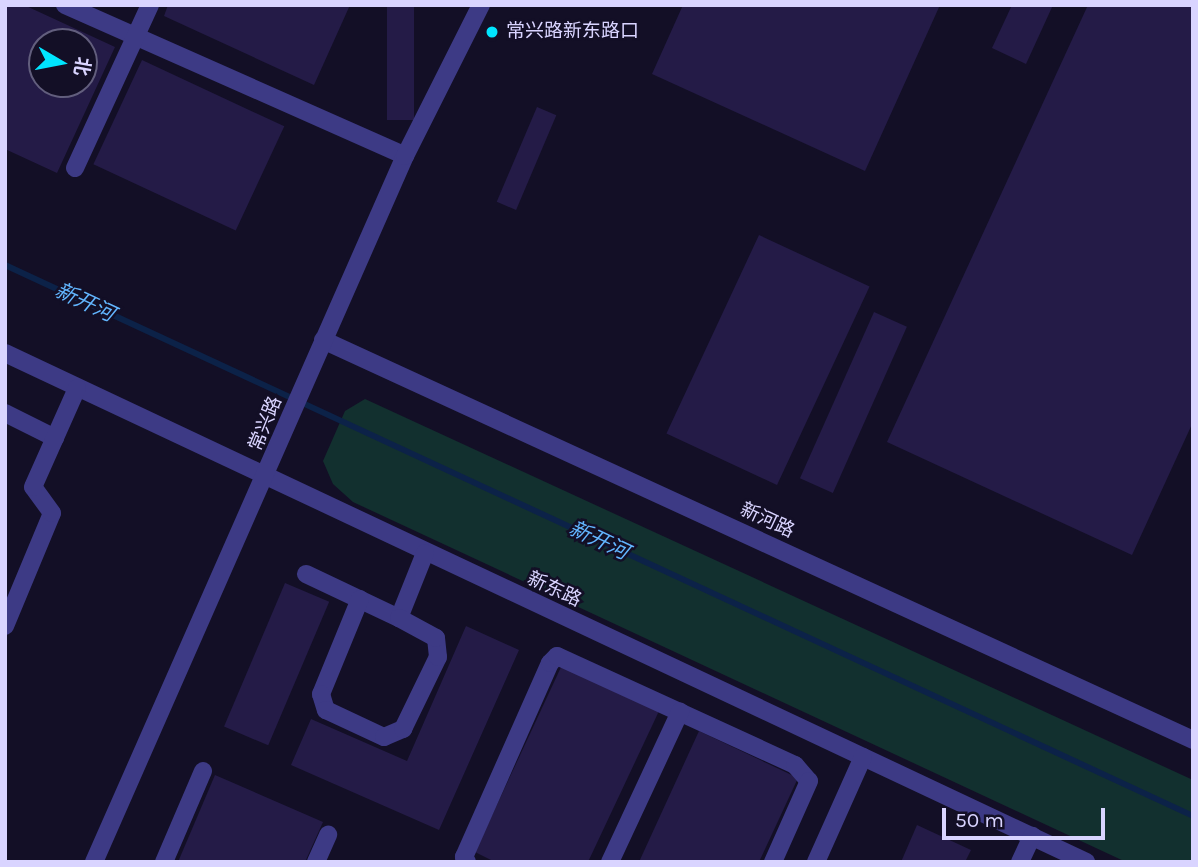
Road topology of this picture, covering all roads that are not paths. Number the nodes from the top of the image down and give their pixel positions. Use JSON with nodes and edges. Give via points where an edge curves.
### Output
{"nodes":[{"id":1,"x":65,"y":5,"type":"edge"},
{"id":2,"x":150,"y":5,"type":"edge"},
{"id":3,"x":481,"y":5,"type":"edge"},
{"id":4,"x":136,"y":37,"type":"junction"},
{"id":5,"x":405,"y":156,"type":"junction"},
{"id":6,"x":75,"y":168,"type":"dead end"},
{"id":7,"x":323,"y":340,"type":"junction"},
{"id":8,"x":5,"y":353,"type":"edge"},
{"id":9,"x":77,"y":388,"type":"junction"},
{"id":10,"x":5,"y":413,"type":"edge"},
{"id":11,"x":55,"y":438,"type":"junction"},
{"id":12,"x":266,"y":480,"type":"junction"},
{"id":13,"x":425,"y":553,"type":"junction"},
{"id":14,"x":306,"y":573,"type":"dead end"},
{"id":15,"x":360,"y":599,"type":"junction"},
{"id":16,"x":399,"y":618,"type":"junction"},
{"id":17,"x":5,"y":626,"type":"edge"},
{"id":18,"x":680,"y":712,"type":"junction"},
{"id":19,"x":1193,"y":740,"type":"edge"},
{"id":20,"x":863,"y":757,"type":"junction"},
{"id":21,"x":203,"y":771,"type":"dead end"},
{"id":22,"x":328,"y":835,"type":"dead end"},
{"id":23,"x":1032,"y":836,"type":"junction"},
{"id":24,"x":94,"y":862,"type":"edge"},
{"id":25,"x":164,"y":862,"type":"edge"},
{"id":26,"x":316,"y":862,"type":"edge"},
{"id":27,"x":467,"y":862,"type":"edge"},
{"id":28,"x":610,"y":862,"type":"edge"},
{"id":29,"x":773,"y":862,"type":"edge"},
{"id":30,"x":816,"y":862,"type":"edge"},
{"id":31,"x":1020,"y":862,"type":"edge"},
{"id":32,"x":1086,"y":862,"type":"edge"}],
"edges":[{"from":1,"to":4,"type":"street"},
{"from":2,"to":4,"type":"street"},
{"from":3,"to":5,"type":"street","name":"常兴路"},
{"from":4,"to":5,"type":"street"},
{"from":4,"to":6,"type":"street"},
{"from":5,"to":7,"type":"street","name":"常兴路"},
{"from":7,"to":12,"type":"street","name":"常兴路"},
{"from":7,"to":19,"type":"street","name":"新河路"},
{"from":8,"to":9,"type":"street","name":"新东路"},
{"from":9,"to":11,"type":"street"},
{"from":9,"to":12,"type":"street","name":"新东路"},
{"from":10,"to":11,"type":"street"},
{"from":11,"to":17,"type":"street","via":[[33,487],[52,513]]},
{"from":12,"to":13,"type":"street","name":"新东路"},
{"from":12,"to":24,"type":"street","name":"常兴路"},
{"from":13,"to":16,"type":"street"},
{"from":13,"to":20,"type":"street","name":"新东路"},
{"from":14,"to":15,"type":"street"},
{"from":15,"to":16,"type":"street"},
{"from":15,"to":16,"type":"street","via":[[321,694],[326,710],[384,737],[403,729],[438,657],[436,638]]},
{"from":18,"to":27,"type":"street","via":[[557,656],[464,857]]},
{"from":18,"to":28,"type":"street"},
{"from":18,"to":29,"type":"street","via":[[795,765],[809,781]]},
{"from":20,"to":23,"type":"street","name":"新东路"},
{"from":20,"to":30,"type":"street"},
{"from":21,"to":25,"type":"street"},
{"from":22,"to":26,"type":"street"},
{"from":23,"to":31,"type":"street"},
{"from":23,"to":32,"type":"street","name":"新东路"}]}
